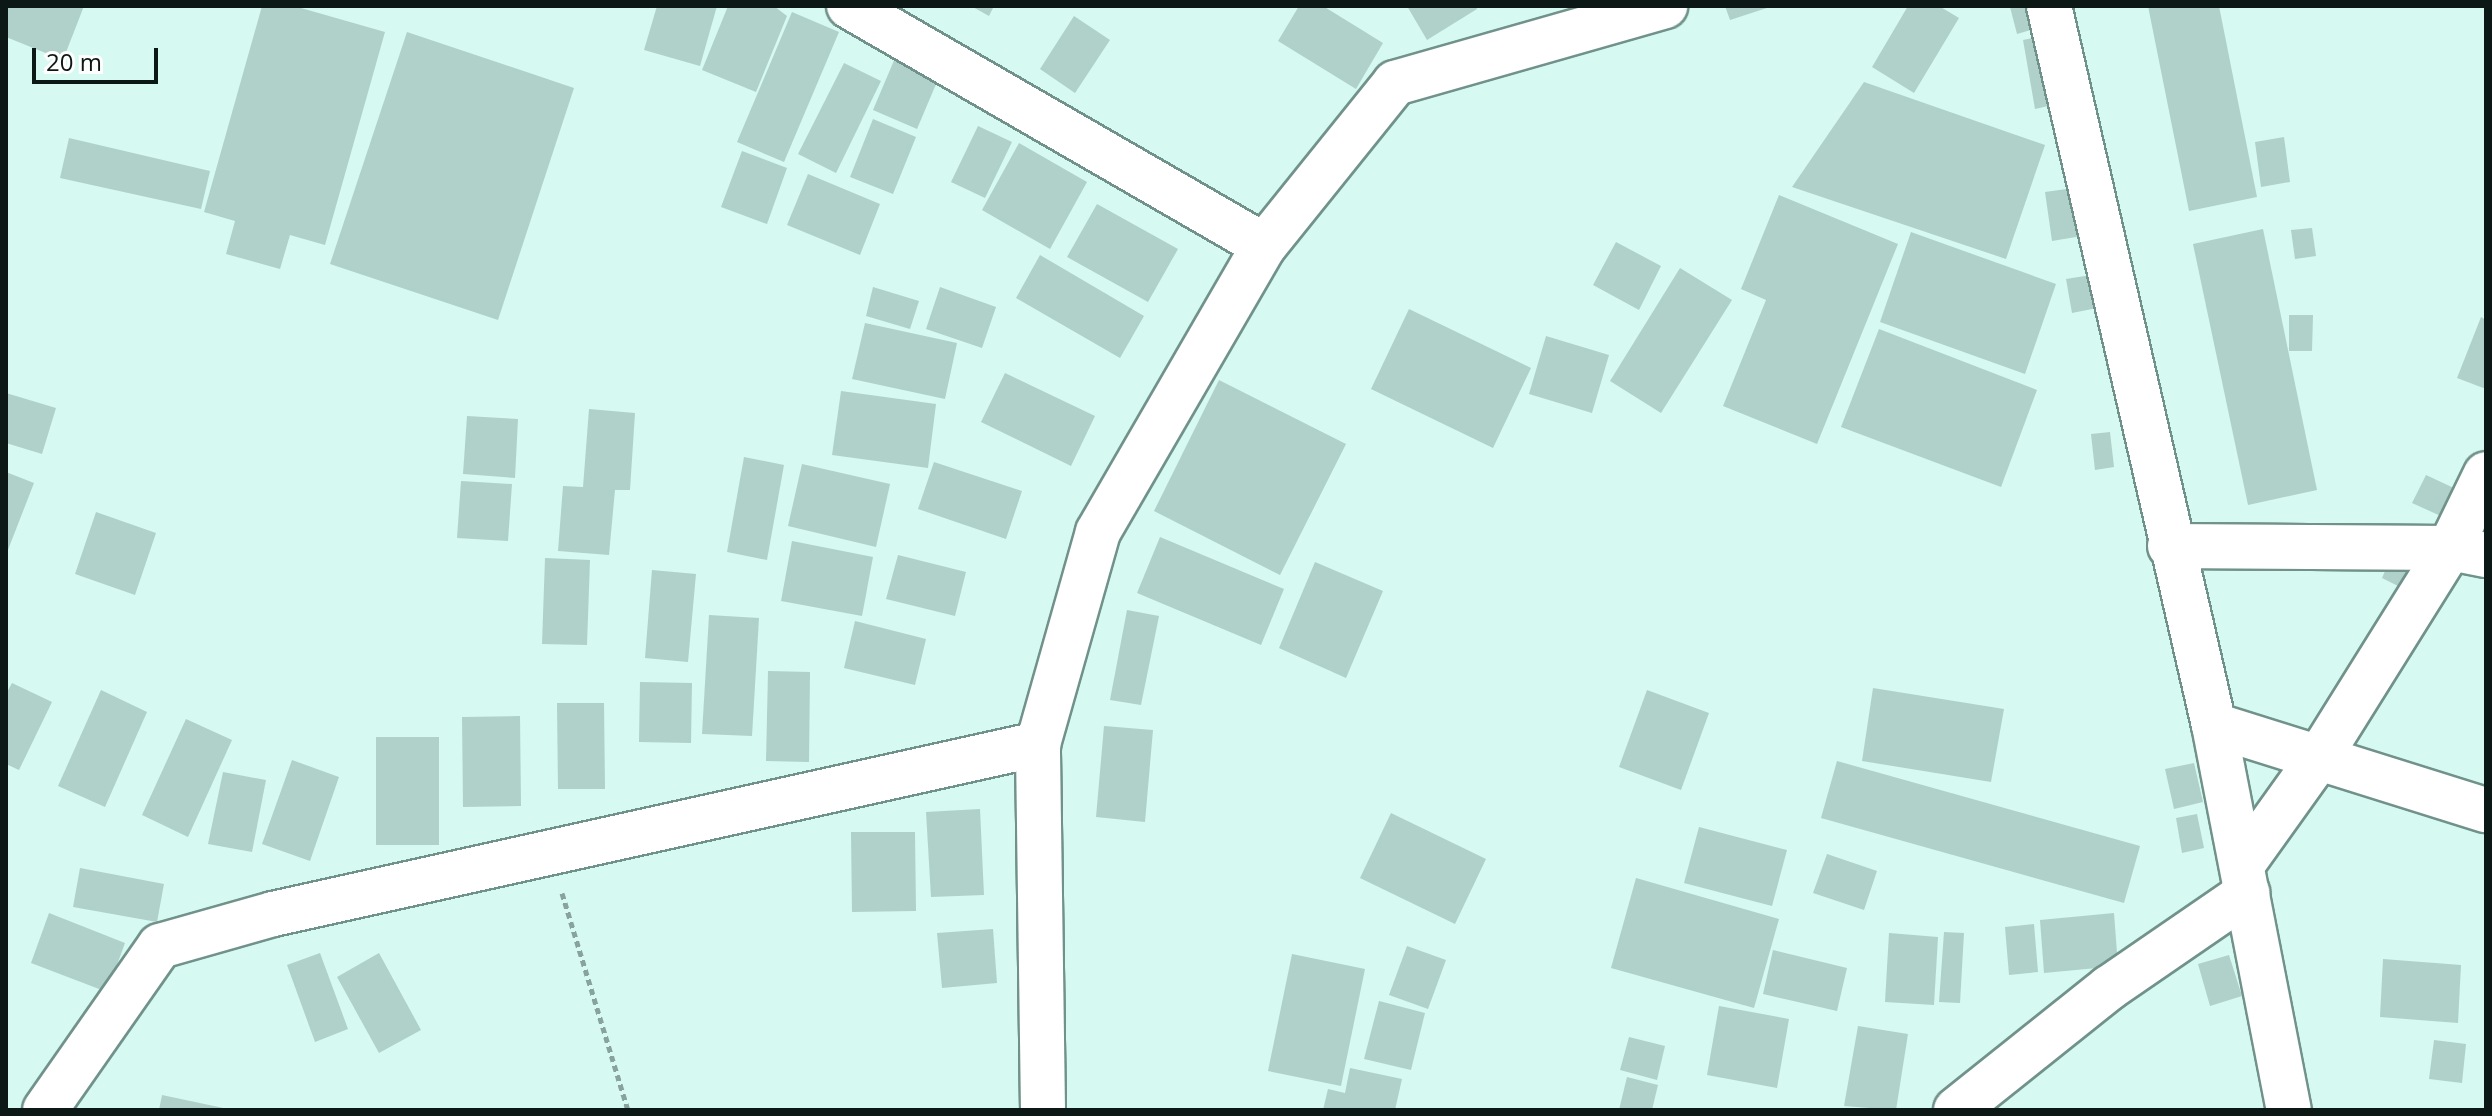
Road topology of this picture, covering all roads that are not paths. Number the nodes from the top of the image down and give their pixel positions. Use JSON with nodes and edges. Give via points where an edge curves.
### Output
{"nodes":[{"id":1,"x":849,"y":6,"type":"edge"},
{"id":2,"x":1665,"y":6,"type":"edge"},
{"id":3,"x":2049,"y":6,"type":"edge"},
{"id":4,"x":1264,"y":246,"type":"junction"},
{"id":5,"x":2486,"y":474,"type":"edge"},
{"id":6,"x":2170,"y":546,"type":"junction"},
{"id":7,"x":2468,"y":551,"type":"edge"},
{"id":8,"x":2214,"y":725,"type":"junction"},
{"id":9,"x":1038,"y":744,"type":"junction"},
{"id":10,"x":2320,"y":756,"type":"junction"},
{"id":11,"x":2486,"y":810,"type":"edge"},
{"id":12,"x":2244,"y":879,"type":"junction"},
{"id":13,"x":45,"y":1110,"type":"edge"},
{"id":14,"x":1043,"y":1110,"type":"edge"},
{"id":15,"x":1956,"y":1110,"type":"edge"},
{"id":16,"x":2289,"y":1110,"type":"edge"}],
"edges":[{"from":1,"to":4,"type":"street"},
{"from":2,"to":4,"type":"street","via":[[1395,83]]},
{"from":3,"to":6,"type":"street"},
{"from":4,"to":9,"type":"street","via":[[1098,532]]},
{"from":5,"to":7,"type":"street"},
{"from":6,"to":7,"type":"street"},
{"from":6,"to":8,"type":"street"},
{"from":7,"to":10,"type":"street"},
{"from":8,"to":10,"type":"street"},
{"from":8,"to":12,"type":"street"},
{"from":9,"to":13,"type":"street","via":[[273,914],[160,946]]},
{"from":9,"to":14,"type":"street"},
{"from":10,"to":11,"type":"street"},
{"from":10,"to":12,"type":"street"},
{"from":12,"to":15,"type":"street"},
{"from":12,"to":16,"type":"street"}]}
